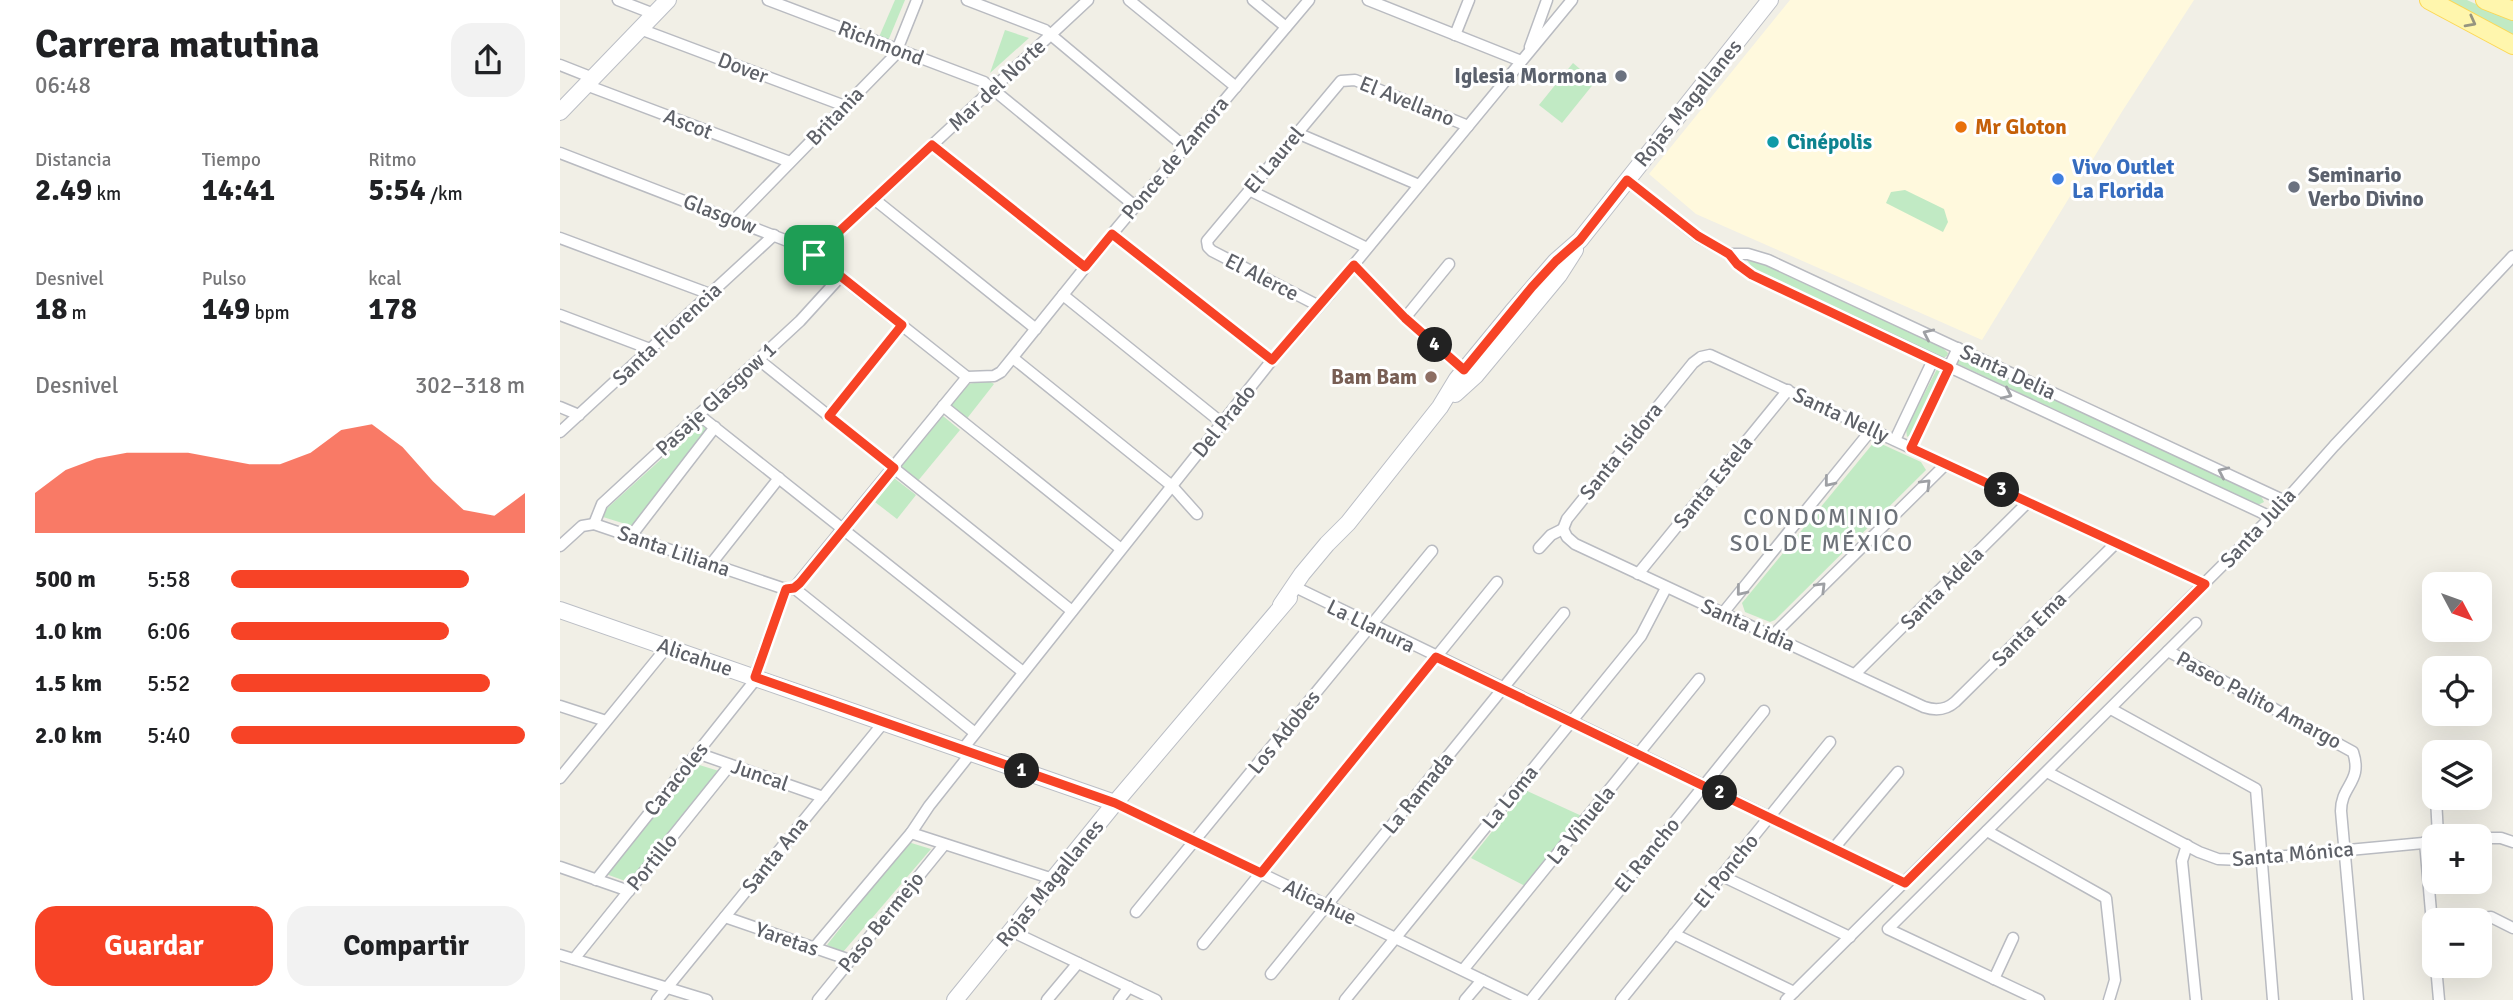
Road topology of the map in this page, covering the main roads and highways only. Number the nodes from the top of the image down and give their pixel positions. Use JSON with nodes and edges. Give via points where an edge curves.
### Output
{"nodes":[{"id":1,"x":2429,"y":0,"type":"edge"},
{"id":2,"x":2485,"y":0,"type":"edge"},
{"id":3,"x":2513,"y":11,"type":"edge"},
{"id":4,"x":2513,"y":45,"type":"edge"}],
"edges":[{"from":1,"to":4,"type":"main road","one_way":true},
{"from":2,"to":3,"type":"main road"}]}
